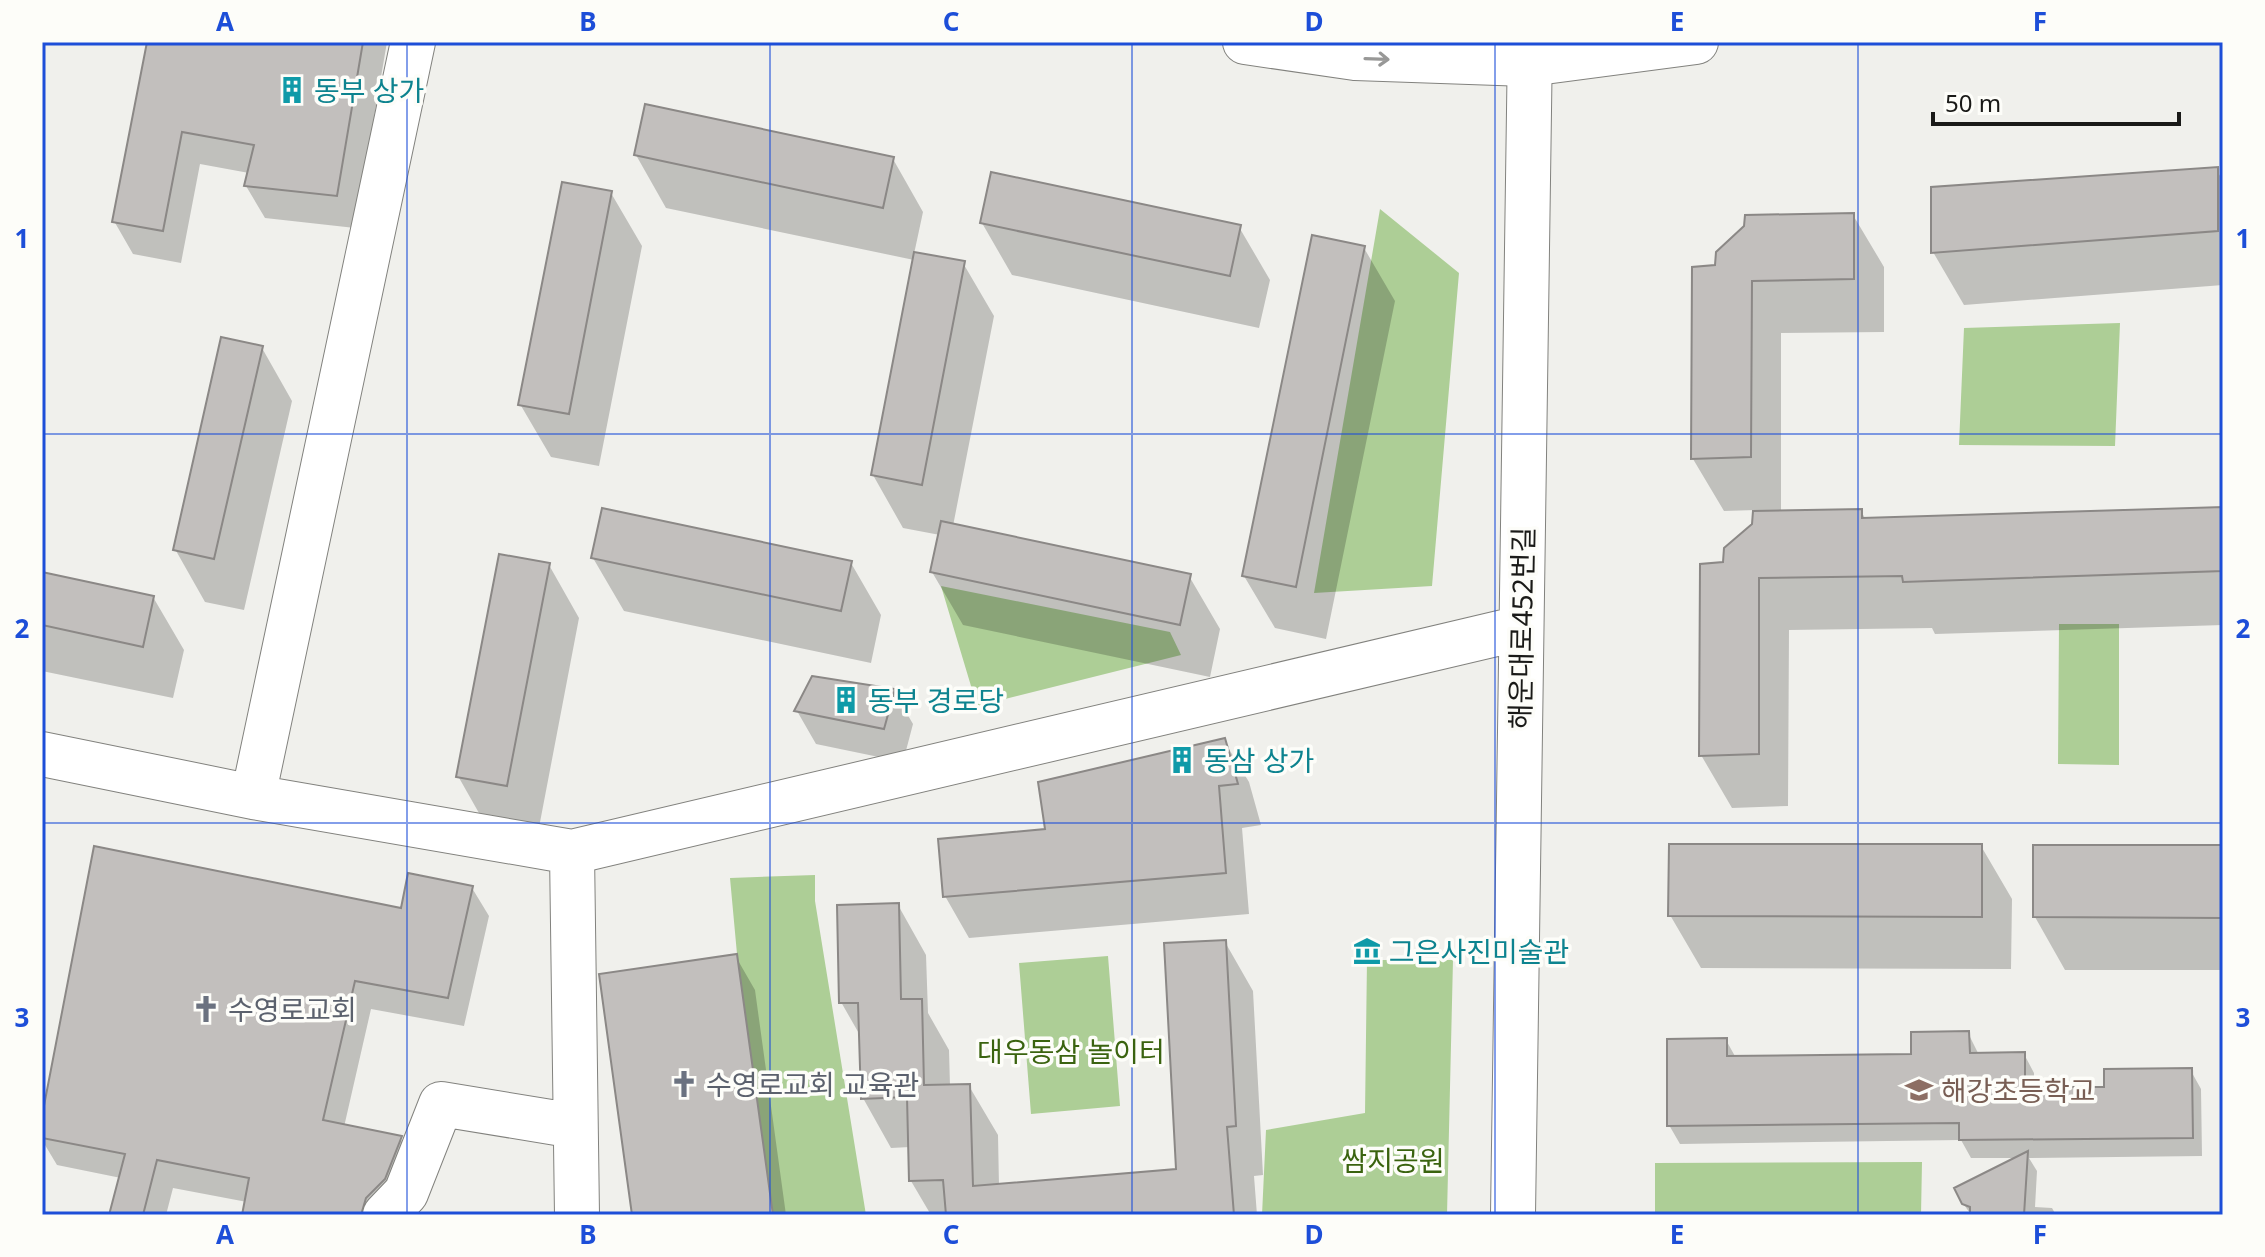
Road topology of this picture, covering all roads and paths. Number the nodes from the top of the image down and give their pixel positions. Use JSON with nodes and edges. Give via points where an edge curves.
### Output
{"nodes":[{"id":1,"x":413,"y":42,"type":"edge"},
{"id":2,"x":1245,"y":42,"type":"edge"},
{"id":3,"x":1696,"y":42,"type":"edge"},
{"id":4,"x":1529,"y":53,"type":"edge"},
{"id":5,"x":1521,"y":628,"type":"junction"},
{"id":6,"x":42,"y":754,"type":"edge"},
{"id":7,"x":253,"y":797,"type":"junction"},
{"id":8,"x":572,"y":852,"type":"junction"},
{"id":9,"x":575,"y":1126,"type":"junction"},
{"id":10,"x":385,"y":1215,"type":"edge"},
{"id":11,"x":577,"y":1215,"type":"edge"},
{"id":12,"x":1513,"y":1215,"type":"edge"}],
"edges":[{"from":1,"to":7,"type":"street"},
{"from":2,"to":4,"type":"street","one_way":true,"via":[[1355,58]]},
{"from":3,"to":4,"type":"street"},
{"from":4,"to":5,"type":"street","name":"해운대로452번길"},
{"from":5,"to":8,"type":"street"},
{"from":5,"to":12,"type":"street","name":"해운대로452번길"},
{"from":6,"to":7,"type":"street"},
{"from":7,"to":8,"type":"street"},
{"from":8,"to":9,"type":"street"},
{"from":9,"to":10,"type":"street","via":[[441,1104],[406,1193]]},
{"from":9,"to":11,"type":"street"}]}
